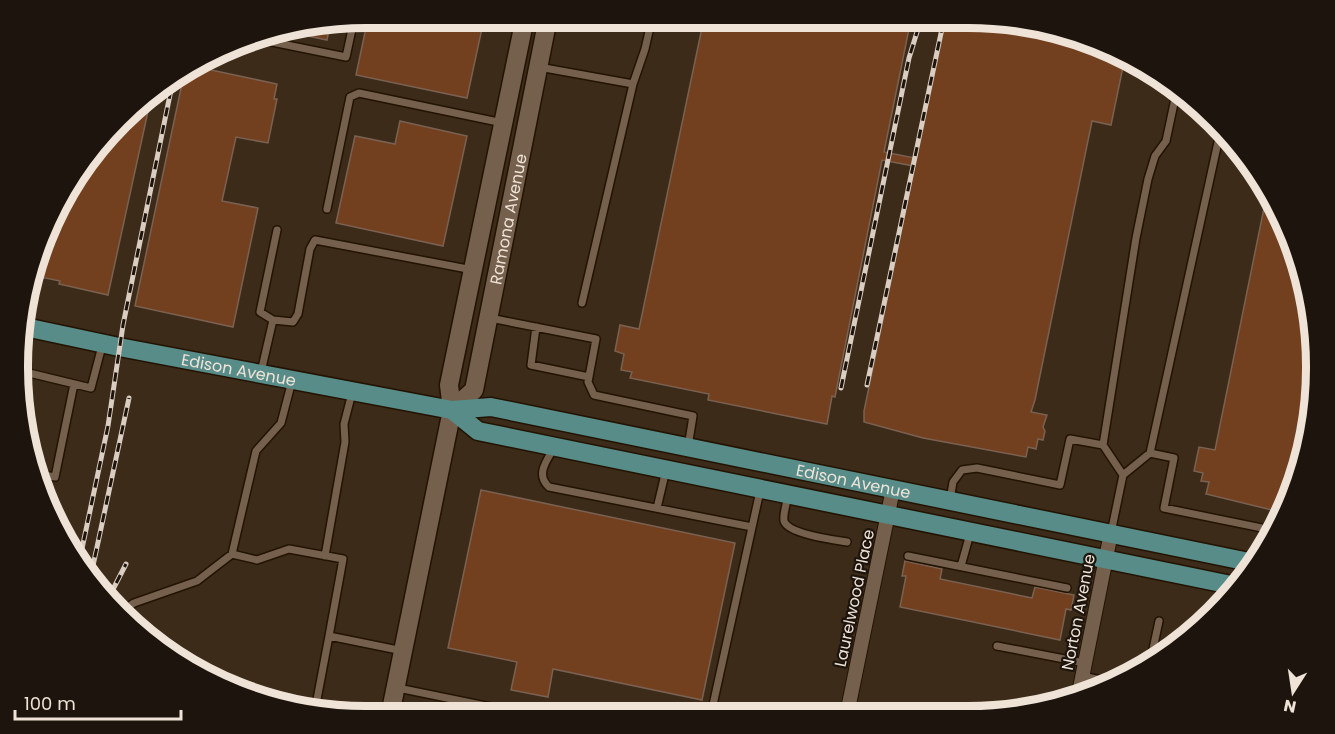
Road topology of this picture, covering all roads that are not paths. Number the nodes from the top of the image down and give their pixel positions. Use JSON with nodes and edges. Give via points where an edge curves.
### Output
{"nodes":[{"id":1,"x":523,"y":28,"type":"edge"},
{"id":2,"x":547,"y":28,"type":"edge"},
{"id":3,"x":649,"y":28,"type":"edge"},
{"id":4,"x":352,"y":29,"type":"edge"},
{"id":5,"x":272,"y":42,"type":"edge"},
{"id":6,"x":538,"y":68,"type":"junction"},
{"id":7,"x":633,"y":84,"type":"junction"},
{"id":8,"x":1175,"y":99,"type":"edge"},
{"id":9,"x":503,"y":123,"type":"junction"},
{"id":10,"x":1218,"y":140,"type":"edge"},
{"id":11,"x":327,"y":209,"type":"dead end"},
{"id":12,"x":277,"y":230,"type":"dead end"},
{"id":13,"x":473,"y":270,"type":"junction"},
{"id":14,"x":582,"y":303,"type":"dead end"},
{"id":15,"x":488,"y":317,"type":"junction"},
{"id":16,"x":273,"y":320,"type":"junction"},
{"id":17,"x":536,"y":327,"type":"junction"},
{"id":18,"x":31,"y":328,"type":"edge"},
{"id":19,"x":103,"y":344,"type":"junction"},
{"id":20,"x":28,"y":373,"type":"edge"},
{"id":21,"x":261,"y":374,"type":"junction"},
{"id":22,"x":589,"y":377,"type":"junction"},
{"id":23,"x":292,"y":380,"type":"junction"},
{"id":24,"x":74,"y":384,"type":"junction"},
{"id":25,"x":352,"y":391,"type":"junction"},
{"id":26,"x":452,"y":410,"type":"junction"},
{"id":27,"x":1103,"y":445,"type":"junction"},
{"id":28,"x":555,"y":447,"type":"junction"},
{"id":29,"x":688,"y":447,"type":"junction"},
{"id":30,"x":1150,"y":453,"type":"junction"},
{"id":31,"x":759,"y":461,"type":"junction"},
{"id":32,"x":666,"y":469,"type":"junction"},
{"id":33,"x":46,"y":475,"type":"edge"},
{"id":34,"x":1123,"y":475,"type":"junction"},
{"id":35,"x":761,"y":489,"type":"junction"},
{"id":36,"x":893,"y":489,"type":"junction"},
{"id":37,"x":788,"y":494,"type":"junction"},
{"id":38,"x":950,"y":500,"type":"junction"},
{"id":39,"x":657,"y":508,"type":"junction"},
{"id":40,"x":888,"y":514,"type":"junction"},
{"id":41,"x":753,"y":527,"type":"junction"},
{"id":42,"x":1265,"y":529,"type":"edge"},
{"id":43,"x":970,"y":531,"type":"junction"},
{"id":44,"x":1111,"y":533,"type":"junction"},
{"id":45,"x":847,"y":542,"type":"dead end"},
{"id":46,"x":232,"y":554,"type":"junction"},
{"id":47,"x":325,"y":556,"type":"junction"},
{"id":48,"x":908,"y":556,"type":"dead end"},
{"id":49,"x":1106,"y":559,"type":"junction"},
{"id":50,"x":1245,"y":561,"type":"edge"},
{"id":51,"x":962,"y":566,"type":"junction"},
{"id":52,"x":1227,"y":584,"type":"edge"},
{"id":53,"x":1067,"y":588,"type":"dead end"},
{"id":54,"x":129,"y":607,"type":"edge"},
{"id":55,"x":1159,"y":621,"type":"dead end"},
{"id":56,"x":329,"y":636,"type":"junction"},
{"id":57,"x":997,"y":646,"type":"dead end"},
{"id":58,"x":1153,"y":650,"type":"edge"},
{"id":59,"x":403,"y":651,"type":"junction"},
{"id":60,"x":1084,"y":669,"type":"junction"},
{"id":61,"x":1103,"y":678,"type":"edge"},
{"id":62,"x":396,"y":687,"type":"junction"},
{"id":63,"x":1080,"y":687,"type":"edge"},
{"id":64,"x":317,"y":702,"type":"edge"},
{"id":65,"x":392,"y":706,"type":"edge"},
{"id":66,"x":487,"y":706,"type":"edge"},
{"id":67,"x":713,"y":706,"type":"edge"},
{"id":68,"x":849,"y":706,"type":"edge"}],
"edges":[{"from":1,"to":9,"type":"main road","name":"Ramona Avenue"},
{"from":2,"to":6,"type":"main road","name":"Ramona Avenue"},
{"from":3,"to":7,"type":"lane"},
{"from":4,"to":5,"type":"lane","via":[[346,57]]},
{"from":6,"to":7,"type":"lane"},
{"from":6,"to":15,"type":"main road","name":"Ramona Avenue"},
{"from":7,"to":14,"type":"lane"},
{"from":8,"to":27,"type":"lane","via":[[1166,141],[1155,156],[1148,179]]},
{"from":9,"to":11,"type":"lane","via":[[358,93],[350,97]]},
{"from":9,"to":13,"type":"main road","name":"Ramona Avenue"},
{"from":10,"to":30,"type":"lane"},
{"from":12,"to":16,"type":"lane","via":[[260,312]]},
{"from":13,"to":16,"type":"lane","via":[[315,240],[298,314],[293,322]]},
{"from":13,"to":26,"type":"main road","name":"Ramona Avenue","via":[[449,385]]},
{"from":15,"to":17,"type":"lane"},
{"from":15,"to":26,"type":"main road","name":"Ramona Avenue","via":[[474,390]]},
{"from":16,"to":21,"type":"lane"},
{"from":17,"to":22,"type":"lane","via":[[531,365]]},
{"from":17,"to":22,"type":"lane","via":[[596,339]]},
{"from":18,"to":19,"type":"main road","name":"Edison Avenue"},
{"from":19,"to":21,"type":"main road","name":"Edison Avenue"},
{"from":19,"to":24,"type":"lane","via":[[91,388]]},
{"from":20,"to":24,"type":"lane"},
{"from":21,"to":23,"type":"main road","name":"Edison Avenue"},
{"from":22,"to":29,"type":"lane","via":[[594,395],[693,417]]},
{"from":23,"to":25,"type":"main road","name":"Edison Avenue"},
{"from":23,"to":46,"type":"lane","via":[[281,423],[256,451]]},
{"from":24,"to":33,"type":"lane","via":[[55,477]]},
{"from":25,"to":26,"type":"main road","name":"Edison Avenue"},
{"from":25,"to":47,"type":"lane"},
{"from":26,"to":28,"type":"main road","name":"Edison Avenue","via":[[478,431]]},
{"from":26,"to":29,"type":"main road","name":"Edison Avenue","via":[[491,406]]},
{"from":26,"to":59,"type":"main road","name":"Ramona Avenue"},
{"from":27,"to":34,"type":"lane"},
{"from":27,"to":38,"type":"lane","via":[[1070,439],[1060,485],[977,468],[962,470],[953,482]]},
{"from":28,"to":32,"type":"main road","name":"Edison Avenue"},
{"from":28,"to":39,"type":"lane","via":[[542,473],[549,487]]},
{"from":29,"to":31,"type":"main road","name":"Edison Avenue"},
{"from":30,"to":34,"type":"lane"},
{"from":30,"to":42,"type":"lane","via":[[1174,458],[1164,508]]},
{"from":31,"to":32,"type":"main road","via":[[740,472],[684,461]]},
{"from":31,"to":36,"type":"main road","name":"Edison Avenue"},
{"from":32,"to":35,"type":"main road","name":"Edison Avenue"},
{"from":32,"to":39,"type":"lane"},
{"from":34,"to":44,"type":"lane"},
{"from":35,"to":37,"type":"main road","name":"Edison Avenue"},
{"from":35,"to":41,"type":"lane"},
{"from":36,"to":38,"type":"main road","name":"Edison Avenue"},
{"from":36,"to":40,"type":"street","name":"Laurelwood Place"},
{"from":37,"to":40,"type":"main road","name":"Edison Avenue"},
{"from":37,"to":45,"type":"lane","via":[[785,523],[806,533]]},
{"from":38,"to":44,"type":"main road","name":"Edison Avenue"},
{"from":39,"to":41,"type":"lane"},
{"from":40,"to":43,"type":"main road","name":"Edison Avenue"},
{"from":40,"to":68,"type":"street","name":"Laurelwood Place"},
{"from":41,"to":67,"type":"lane"},
{"from":43,"to":49,"type":"main road","name":"Edison Avenue"},
{"from":43,"to":51,"type":"lane"},
{"from":44,"to":49,"type":"street","name":"Norton Avenue"},
{"from":44,"to":50,"type":"main road","name":"Edison Avenue"},
{"from":46,"to":47,"type":"lane","via":[[257,560],[289,549]]},
{"from":46,"to":54,"type":"lane","via":[[197,581]]},
{"from":47,"to":56,"type":"lane","via":[[343,559]]},
{"from":48,"to":51,"type":"lane"},
{"from":49,"to":52,"type":"main road","name":"Edison Avenue"},
{"from":49,"to":60,"type":"street","name":"Norton Avenue"},
{"from":51,"to":53,"type":"lane"},
{"from":55,"to":58,"type":"lane"},
{"from":56,"to":59,"type":"lane"},
{"from":56,"to":64,"type":"lane"},
{"from":57,"to":60,"type":"lane"},
{"from":59,"to":62,"type":"main road","name":"Ramona Avenue"},
{"from":60,"to":61,"type":"lane"},
{"from":60,"to":63,"type":"street","name":"Norton Avenue"},
{"from":62,"to":65,"type":"main road","name":"Ramona Avenue"},
{"from":62,"to":66,"type":"lane"}]}
